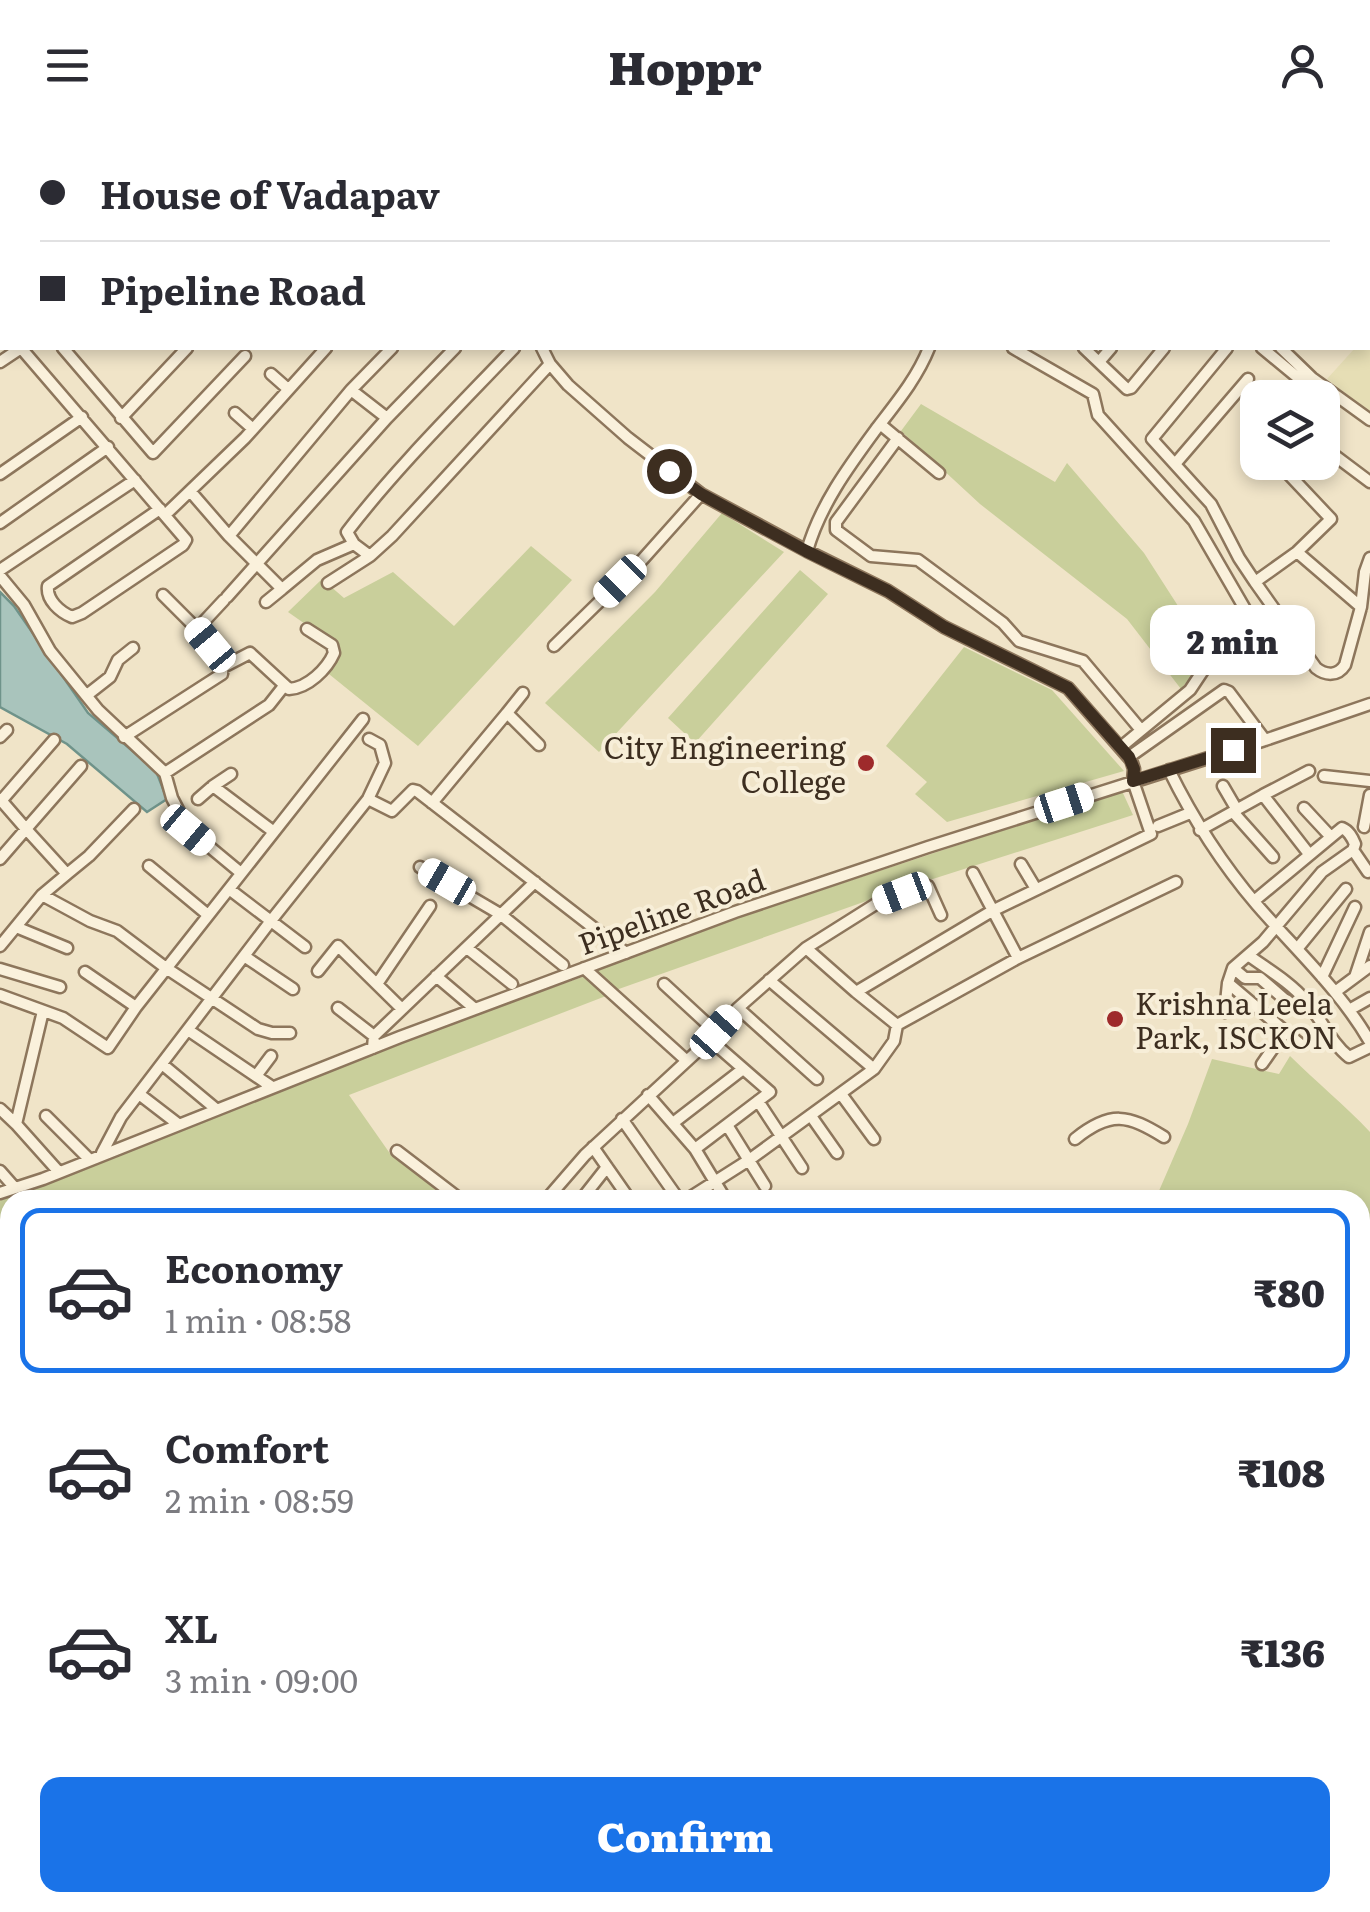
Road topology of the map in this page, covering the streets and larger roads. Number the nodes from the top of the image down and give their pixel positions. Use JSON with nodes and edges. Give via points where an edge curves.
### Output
{"nodes":[{"id":1,"x":23,"y":350,"type":"edge"},
{"id":2,"x":64,"y":350,"type":"edge"},
{"id":3,"x":185,"y":350,"type":"edge"},
{"id":4,"x":324,"y":350,"type":"edge"},
{"id":5,"x":390,"y":350,"type":"edge"},
{"id":6,"x":452,"y":350,"type":"edge"},
{"id":7,"x":512,"y":350,"type":"edge"},
{"id":8,"x":543,"y":350,"type":"edge"},
{"id":9,"x":927,"y":350,"type":"edge"},
{"id":10,"x":1016,"y":350,"type":"edge"},
{"id":11,"x":1086,"y":350,"type":"edge"},
{"id":12,"x":1110,"y":350,"type":"edge"},
{"id":13,"x":1162,"y":350,"type":"edge"},
{"id":14,"x":1225,"y":350,"type":"edge"},
{"id":15,"x":1264,"y":350,"type":"edge"},
{"id":16,"x":1283,"y":350,"type":"edge"},
{"id":17,"x":245,"y":356,"type":"dead end"},
{"id":18,"x":1098,"y":362,"type":"junction"},
{"id":19,"x":550,"y":364,"type":"junction"},
{"id":20,"x":271,"y":374,"type":"dead end"},
{"id":21,"x":1301,"y":380,"type":"edge"},
{"id":22,"x":288,"y":389,"type":"junction"},
{"id":23,"x":1240,"y":389,"type":"edge"},
{"id":24,"x":351,"y":390,"type":"junction"},
{"id":25,"x":235,"y":413,"type":"dead end"},
{"id":26,"x":82,"y":418,"type":"junction"},
{"id":27,"x":122,"y":418,"type":"junction"},
{"id":28,"x":387,"y":418,"type":"junction"},
{"id":29,"x":1370,"y":420,"type":"edge"},
{"id":30,"x":880,"y":424,"type":"junction"},
{"id":31,"x":252,"y":429,"type":"junction"},
{"id":32,"x":898,"y":438,"type":"junction"},
{"id":33,"x":108,"y":447,"type":"junction"},
{"id":34,"x":1340,"y":460,"type":"edge"},
{"id":35,"x":1175,"y":464,"type":"junction"},
{"id":36,"x":938,"y":473,"type":"dead end"},
{"id":37,"x":0,"y":474,"type":"edge"},
{"id":38,"x":135,"y":480,"type":"junction"},
{"id":39,"x":1294,"y":480,"type":"edge"},
{"id":40,"x":1370,"y":482,"type":"edge"},
{"id":41,"x":190,"y":491,"type":"junction"},
{"id":42,"x":701,"y":494,"type":"junction"},
{"id":43,"x":162,"y":512,"type":"junction"},
{"id":44,"x":0,"y":523,"type":"edge"},
{"id":45,"x":229,"y":536,"type":"junction"},
{"id":46,"x":354,"y":544,"type":"junction"},
{"id":47,"x":806,"y":551,"type":"junction"},
{"id":48,"x":1298,"y":552,"type":"junction"},
{"id":49,"x":370,"y":556,"type":"junction"},
{"id":50,"x":1370,"y":558,"type":"edge"},
{"id":51,"x":256,"y":564,"type":"junction"},
{"id":52,"x":0,"y":573,"type":"edge"},
{"id":53,"x":1255,"y":582,"type":"junction"},
{"id":54,"x":328,"y":583,"type":"dead end"},
{"id":55,"x":282,"y":589,"type":"junction"},
{"id":56,"x":163,"y":595,"type":"dead end"},
{"id":57,"x":266,"y":602,"type":"dead end"},
{"id":58,"x":1361,"y":607,"type":"junction"},
{"id":59,"x":307,"y":628,"type":"dead end"},
{"id":60,"x":197,"y":629,"type":"junction"},
{"id":61,"x":1019,"y":641,"type":"junction"},
{"id":62,"x":554,"y":646,"type":"dead end"},
{"id":63,"x":133,"y":648,"type":"dead end"},
{"id":64,"x":1012,"y":660,"type":"junction"},
{"id":65,"x":223,"y":666,"type":"junction"},
{"id":66,"x":284,"y":686,"type":"junction"},
{"id":67,"x":523,"y":693,"type":"dead end"},
{"id":68,"x":86,"y":696,"type":"junction"},
{"id":69,"x":1370,"y":704,"type":"edge"},
{"id":70,"x":507,"y":713,"type":"junction"},
{"id":71,"x":363,"y":719,"type":"dead end"},
{"id":72,"x":1141,"y":730,"type":"junction"},
{"id":73,"x":124,"y":737,"type":"junction"},
{"id":74,"x":369,"y":739,"type":"dead end"},
{"id":75,"x":54,"y":740,"type":"dead end"},
{"id":76,"x":1265,"y":740,"type":"junction"},
{"id":77,"x":539,"y":745,"type":"dead end"},
{"id":78,"x":1125,"y":752,"type":"junction"},
{"id":79,"x":81,"y":766,"type":"dead end"},
{"id":80,"x":1169,"y":770,"type":"junction"},
{"id":81,"x":1309,"y":772,"type":"dead end"},
{"id":82,"x":164,"y":773,"type":"junction"},
{"id":83,"x":232,"y":774,"type":"dead end"},
{"id":84,"x":1324,"y":776,"type":"dead end"},
{"id":85,"x":1133,"y":781,"type":"junction"},
{"id":86,"x":1370,"y":782,"type":"edge"},
{"id":87,"x":214,"y":786,"type":"junction"},
{"id":88,"x":1223,"y":786,"type":"dead end"},
{"id":89,"x":1263,"y":795,"type":"junction"},
{"id":90,"x":1370,"y":796,"type":"edge"},
{"id":91,"x":198,"y":798,"type":"dead end"},
{"id":92,"x":368,"y":799,"type":"junction"},
{"id":93,"x":1,"y":800,"type":"edge"},
{"id":94,"x":432,"y":804,"type":"junction"},
{"id":95,"x":1304,"y":808,"type":"dead end"},
{"id":96,"x":134,"y":809,"type":"dead end"},
{"id":97,"x":1235,"y":811,"type":"junction"},
{"id":98,"x":1190,"y":813,"type":"junction"},
{"id":99,"x":1158,"y":826,"type":"dead end"},
{"id":100,"x":1364,"y":827,"type":"dead end"},
{"id":101,"x":26,"y":829,"type":"junction"},
{"id":102,"x":1200,"y":830,"type":"junction"},
{"id":103,"x":274,"y":832,"type":"junction"},
{"id":104,"x":1331,"y":836,"type":"junction"},
{"id":105,"x":1353,"y":850,"type":"junction"},
{"id":106,"x":1309,"y":854,"type":"junction"},
{"id":107,"x":1273,"y":857,"type":"dead end"},
{"id":108,"x":0,"y":859,"type":"edge"},
{"id":109,"x":1021,"y":864,"type":"dead end"},
{"id":110,"x":149,"y":866,"type":"dead end"},
{"id":111,"x":420,"y":867,"type":"dead end"},
{"id":112,"x":1368,"y":872,"type":"edge"},
{"id":113,"x":973,"y":873,"type":"dead end"},
{"id":114,"x":66,"y":874,"type":"junction"},
{"id":115,"x":241,"y":874,"type":"junction"},
{"id":116,"x":535,"y":882,"type":"junction"},
{"id":117,"x":1176,"y":882,"type":"dead end"},
{"id":118,"x":229,"y":888,"type":"junction"},
{"id":119,"x":1036,"y":889,"type":"junction"},
{"id":120,"x":1346,"y":890,"type":"dead end"},
{"id":121,"x":42,"y":896,"type":"junction"},
{"id":122,"x":1254,"y":901,"type":"junction"},
{"id":123,"x":430,"y":906,"type":"dead end"},
{"id":124,"x":1355,"y":907,"type":"dead end"},
{"id":125,"x":992,"y":911,"type":"junction"},
{"id":126,"x":500,"y":914,"type":"junction"},
{"id":127,"x":208,"y":915,"type":"junction"},
{"id":128,"x":941,"y":915,"type":"dead end"},
{"id":129,"x":270,"y":922,"type":"junction"},
{"id":130,"x":1275,"y":926,"type":"junction"},
{"id":131,"x":16,"y":927,"type":"junction"},
{"id":132,"x":1370,"y":932,"type":"edge"},
{"id":133,"x":0,"y":946,"type":"edge"},
{"id":134,"x":305,"y":947,"type":"dead end"},
{"id":135,"x":67,"y":948,"type":"dead end"},
{"id":136,"x":466,"y":948,"type":"junction"},
{"id":137,"x":806,"y":948,"type":"junction"},
{"id":138,"x":1297,"y":948,"type":"junction"},
{"id":139,"x":626,"y":953,"type":"junction"},
{"id":140,"x":1248,"y":955,"type":"junction"},
{"id":141,"x":244,"y":956,"type":"junction"},
{"id":142,"x":1018,"y":958,"type":"junction"},
{"id":143,"x":563,"y":966,"type":"dead end"},
{"id":144,"x":1370,"y":966,"type":"edge"},
{"id":145,"x":0,"y":968,"type":"edge"},
{"id":146,"x":166,"y":968,"type":"junction"},
{"id":147,"x":584,"y":968,"type":"junction"},
{"id":148,"x":1233,"y":968,"type":"junction"},
{"id":149,"x":318,"y":971,"type":"dead end"},
{"id":150,"x":85,"y":972,"type":"dead end"},
{"id":151,"x":436,"y":976,"type":"junction"},
{"id":152,"x":1322,"y":977,"type":"junction"},
{"id":153,"x":1354,"y":977,"type":"junction"},
{"id":154,"x":769,"y":980,"type":"junction"},
{"id":155,"x":377,"y":984,"type":"junction"},
{"id":156,"x":512,"y":984,"type":"dead end"},
{"id":157,"x":664,"y":984,"type":"dead end"},
{"id":158,"x":1228,"y":984,"type":"junction"},
{"id":159,"x":60,"y":987,"type":"dead end"},
{"id":160,"x":293,"y":988,"type":"dead end"},
{"id":161,"x":856,"y":992,"type":"junction"},
{"id":162,"x":1336,"y":992,"type":"junction"},
{"id":163,"x":1,"y":997,"type":"edge"},
{"id":164,"x":212,"y":998,"type":"junction"},
{"id":165,"x":1370,"y":998,"type":"edge"},
{"id":166,"x":1290,"y":1004,"type":"dead end"},
{"id":167,"x":136,"y":1007,"type":"junction"},
{"id":168,"x":338,"y":1008,"type":"dead end"},
{"id":169,"x":738,"y":1008,"type":"junction"},
{"id":170,"x":402,"y":1009,"type":"junction"},
{"id":171,"x":475,"y":1009,"type":"junction"},
{"id":172,"x":1349,"y":1010,"type":"junction"},
{"id":173,"x":43,"y":1011,"type":"junction"},
{"id":174,"x":1225,"y":1012,"type":"dead end"},
{"id":175,"x":898,"y":1025,"type":"junction"},
{"id":176,"x":1366,"y":1025,"type":"edge"},
{"id":177,"x":188,"y":1030,"type":"junction"},
{"id":178,"x":716,"y":1032,"type":"junction"},
{"id":179,"x":1285,"y":1032,"type":"junction"},
{"id":180,"x":290,"y":1033,"type":"dead end"},
{"id":181,"x":373,"y":1042,"type":"junction"},
{"id":182,"x":1300,"y":1044,"type":"dead end"},
{"id":183,"x":1370,"y":1044,"type":"edge"},
{"id":184,"x":716,"y":1045,"type":"dead end"},
{"id":185,"x":271,"y":1056,"type":"dead end"},
{"id":186,"x":687,"y":1061,"type":"junction"},
{"id":187,"x":162,"y":1064,"type":"junction"},
{"id":188,"x":1262,"y":1064,"type":"dead end"},
{"id":189,"x":743,"y":1068,"type":"junction"},
{"id":190,"x":874,"y":1068,"type":"junction"},
{"id":191,"x":256,"y":1076,"type":"junction"},
{"id":192,"x":817,"y":1079,"type":"dead end"},
{"id":193,"x":272,"y":1088,"type":"junction"},
{"id":194,"x":139,"y":1094,"type":"junction"},
{"id":195,"x":841,"y":1094,"type":"junction"},
{"id":196,"x":648,"y":1095,"type":"junction"},
{"id":197,"x":758,"y":1102,"type":"junction"},
{"id":198,"x":0,"y":1109,"type":"edge"},
{"id":199,"x":216,"y":1110,"type":"junction"},
{"id":200,"x":46,"y":1116,"type":"dead end"},
{"id":201,"x":812,"y":1116,"type":"junction"},
{"id":202,"x":622,"y":1120,"type":"junction"},
{"id":203,"x":673,"y":1123,"type":"junction"},
{"id":204,"x":16,"y":1124,"type":"junction"},
{"id":205,"x":178,"y":1124,"type":"junction"},
{"id":206,"x":727,"y":1125,"type":"junction"},
{"id":207,"x":783,"y":1136,"type":"junction"},
{"id":208,"x":1164,"y":1138,"type":"dead end"},
{"id":209,"x":874,"y":1139,"type":"dead end"},
{"id":210,"x":1075,"y":1140,"type":"dead end"},
{"id":211,"x":593,"y":1147,"type":"junction"},
{"id":212,"x":695,"y":1149,"type":"junction"},
{"id":213,"x":396,"y":1151,"type":"dead end"},
{"id":214,"x":837,"y":1153,"type":"dead end"},
{"id":215,"x":102,"y":1154,"type":"junction"},
{"id":216,"x":89,"y":1159,"type":"junction"},
{"id":217,"x":749,"y":1160,"type":"junction"},
{"id":218,"x":607,"y":1167,"type":"junction"},
{"id":219,"x":802,"y":1168,"type":"dead end"},
{"id":220,"x":0,"y":1171,"type":"edge"},
{"id":221,"x":58,"y":1172,"type":"junction"},
{"id":222,"x":715,"y":1182,"type":"junction"},
{"id":223,"x":765,"y":1186,"type":"dead end"},
{"id":224,"x":15,"y":1188,"type":"junction"},
{"id":225,"x":9,"y":1190,"type":"edge"},
{"id":226,"x":448,"y":1190,"type":"edge"},
{"id":227,"x":555,"y":1190,"type":"edge"},
{"id":228,"x":590,"y":1190,"type":"edge"},
{"id":229,"x":623,"y":1190,"type":"edge"},
{"id":230,"x":671,"y":1190,"type":"edge"},
{"id":231,"x":702,"y":1190,"type":"edge"},
{"id":232,"x":720,"y":1190,"type":"edge"}],
"edges":[{"from":1,"to":26,"type":"street"},
{"from":2,"to":27,"type":"street"},
{"from":3,"to":27,"type":"street"},
{"from":4,"to":22,"type":"street"},
{"from":5,"to":24,"type":"street"},
{"from":6,"to":28,"type":"street"},
{"from":7,"to":46,"type":"street","via":[[360,515],[347,532]]},
{"from":8,"to":19,"type":"street"},
{"from":9,"to":30,"type":"street"},
{"from":10,"to":72,"type":"street","via":[[1093,394],[1098,415],[1194,521],[1256,628],[1214,654],[1190,690]]},
{"from":11,"to":18,"type":"street"},
{"from":12,"to":18,"type":"street"},
{"from":13,"to":18,"type":"street","via":[[1130,389]]},
{"from":14,"to":35,"type":"street","via":[[1152,439]]},
{"from":15,"to":21,"type":"street"},
{"from":16,"to":29,"type":"street"},
{"from":17,"to":27,"type":"street","via":[[153,454]]},
{"from":19,"to":42,"type":"street","via":[[628,438]]},
{"from":19,"to":49,"type":"street"},
{"from":20,"to":22,"type":"street"},
{"from":22,"to":31,"type":"street"},
{"from":23,"to":35,"type":"street"},
{"from":24,"to":28,"type":"street"},
{"from":24,"to":45,"type":"street"},
{"from":25,"to":31,"type":"street"},
{"from":26,"to":33,"type":"street"},
{"from":26,"to":37,"type":"street"},
{"from":28,"to":51,"type":"street"},
{"from":30,"to":32,"type":"street"},
{"from":30,"to":47,"type":"street","via":[[828,498]]},
{"from":31,"to":41,"type":"street"},
{"from":32,"to":36,"type":"street"},
{"from":32,"to":61,"type":"street","via":[[836,530],[871,556],[918,560]]},
{"from":33,"to":38,"type":"street"},
{"from":33,"to":44,"type":"street"},
{"from":34,"to":40,"type":"street"},
{"from":35,"to":53,"type":"street","via":[[1216,510]]},
{"from":38,"to":43,"type":"street"},
{"from":38,"to":52,"type":"street"},
{"from":39,"to":48,"type":"street","via":[[1332,519]]},
{"from":41,"to":43,"type":"street"},
{"from":41,"to":45,"type":"street"},
{"from":42,"to":47,"type":"street"},
{"from":42,"to":62,"type":"street"},
{"from":43,"to":43,"type":"street","via":[[48,586],[50,599],[64,614],[82,613],[184,545]]},
{"from":45,"to":51,"type":"street"},
{"from":46,"to":49,"type":"street"},
{"from":46,"to":55,"type":"street","via":[[317,560]]},
{"from":47,"to":64,"type":"street"},
{"from":48,"to":53,"type":"street"},
{"from":48,"to":58,"type":"street"},
{"from":49,"to":54,"type":"street"},
{"from":50,"to":58,"type":"street"},
{"from":51,"to":55,"type":"street"},
{"from":51,"to":60,"type":"street"},
{"from":52,"to":68,"type":"street"},
{"from":53,"to":58,"type":"street","via":[[1316,668],[1328,674],[1345,665]]},
{"from":55,"to":57,"type":"street"},
{"from":56,"to":60,"type":"street"},
{"from":59,"to":66,"type":"street","via":[[332,645],[334,657],[300,688]]},
{"from":60,"to":65,"type":"street"},
{"from":61,"to":64,"type":"street"},
{"from":61,"to":72,"type":"street","via":[[1083,661]]},
{"from":63,"to":68,"type":"street"},
{"from":64,"to":78,"type":"street","via":[[1068,688]]},
{"from":65,"to":66,"type":"street","via":[[250,653]]},
{"from":65,"to":73,"type":"street","via":[[222,674]]},
{"from":66,"to":82,"type":"street","via":[[269,704]]},
{"from":67,"to":70,"type":"street"},
{"from":68,"to":73,"type":"street"},
{"from":69,"to":76,"type":"street","name":"Pipeline Road"},
{"from":70,"to":77,"type":"street"},
{"from":70,"to":94,"type":"street"},
{"from":71,"to":103,"type":"street"},
{"from":72,"to":78,"type":"street"},
{"from":73,"to":82,"type":"street"},
{"from":74,"to":92,"type":"street","via":[[380,746],[384,762]]},
{"from":75,"to":93,"type":"street"},
{"from":76,"to":78,"type":"street","via":[[1224,690]]},
{"from":76,"to":80,"type":"street","name":"Pipeline Road"},
{"from":78,"to":85,"type":"street"},
{"from":79,"to":101,"type":"street"},
{"from":80,"to":85,"type":"street","name":"Pipeline Road"},
{"from":80,"to":98,"type":"street"},
{"from":81,"to":89,"type":"street"},
{"from":82,"to":115,"type":"street","via":[[188,830]]},
{"from":83,"to":87,"type":"street"},
{"from":84,"to":86,"type":"street"},
{"from":85,"to":119,"type":"street","via":[[1150,834]]},
{"from":85,"to":139,"type":"street","name":"Pipeline Road"},
{"from":87,"to":91,"type":"street"},
{"from":87,"to":103,"type":"street"},
{"from":88,"to":97,"type":"street"},
{"from":89,"to":97,"type":"street"},
{"from":89,"to":106,"type":"street"},
{"from":90,"to":100,"type":"street"},
{"from":92,"to":94,"type":"street","via":[[392,811],[415,790]]},
{"from":92,"to":129,"type":"street"},
{"from":93,"to":101,"type":"street"},
{"from":94,"to":116,"type":"street"},
{"from":95,"to":104,"type":"street"},
{"from":96,"to":114,"type":"street"},
{"from":97,"to":102,"type":"street"},
{"from":97,"to":107,"type":"street"},
{"from":98,"to":99,"type":"street"},
{"from":98,"to":102,"type":"street"},
{"from":101,"to":108,"type":"street"},
{"from":101,"to":114,"type":"street"},
{"from":102,"to":122,"type":"street"},
{"from":103,"to":115,"type":"street"},
{"from":104,"to":105,"type":"street","via":[[1347,830]]},
{"from":104,"to":106,"type":"street"},
{"from":105,"to":112,"type":"street"},
{"from":105,"to":130,"type":"street","via":[[1322,872]]},
{"from":106,"to":122,"type":"street"},
{"from":109,"to":119,"type":"street"},
{"from":110,"to":127,"type":"street"},
{"from":111,"to":126,"type":"street"},
{"from":113,"to":125,"type":"street"},
{"from":114,"to":121,"type":"street"},
{"from":115,"to":118,"type":"street"},
{"from":116,"to":126,"type":"street"},
{"from":116,"to":139,"type":"street"},
{"from":117,"to":142,"type":"street"},
{"from":118,"to":127,"type":"street"},
{"from":118,"to":129,"type":"street"},
{"from":119,"to":125,"type":"street"},
{"from":120,"to":138,"type":"street"},
{"from":121,"to":131,"type":"street"},
{"from":121,"to":146,"type":"street","via":[[117,931]]},
{"from":122,"to":130,"type":"street"},
{"from":123,"to":155,"type":"street"},
{"from":124,"to":152,"type":"street"},
{"from":125,"to":142,"type":"street"},
{"from":125,"to":161,"type":"street"},
{"from":126,"to":136,"type":"street"},
{"from":126,"to":143,"type":"street"},
{"from":127,"to":146,"type":"street"},
{"from":128,"to":137,"type":"street","via":[[924,884],[879,902]]},
{"from":129,"to":134,"type":"street"},
{"from":129,"to":141,"type":"street"},
{"from":130,"to":138,"type":"street"},
{"from":130,"to":140,"type":"street"},
{"from":131,"to":133,"type":"street"},
{"from":131,"to":135,"type":"street"},
{"from":132,"to":153,"type":"street"},
{"from":136,"to":151,"type":"street"},
{"from":136,"to":156,"type":"street"},
{"from":137,"to":154,"type":"street"},
{"from":137,"to":161,"type":"street"},
{"from":138,"to":152,"type":"street"},
{"from":139,"to":147,"type":"street","name":"Pipeline Road"},
{"from":140,"to":148,"type":"street"},
{"from":140,"to":183,"type":"street","via":[[1302,996],[1344,1053],[1353,1056]]},
{"from":141,"to":160,"type":"street"},
{"from":141,"to":164,"type":"street"},
{"from":142,"to":175,"type":"street"},
{"from":144,"to":153,"type":"street"},
{"from":145,"to":159,"type":"street"},
{"from":146,"to":164,"type":"street"},
{"from":146,"to":167,"type":"street"},
{"from":147,"to":171,"type":"street","name":"Pipeline Road"},
{"from":147,"to":186,"type":"street"},
{"from":148,"to":158,"type":"street"},
{"from":148,"to":166,"type":"street","via":[[1245,978],[1260,978]]},
{"from":149,"to":155,"type":"street","via":[[338,946]]},
{"from":150,"to":167,"type":"street"},
{"from":151,"to":170,"type":"street"},
{"from":151,"to":171,"type":"street"},
{"from":152,"to":162,"type":"street"},
{"from":153,"to":162,"type":"street"},
{"from":154,"to":169,"type":"street"},
{"from":154,"to":190,"type":"street"},
{"from":155,"to":170,"type":"street"},
{"from":157,"to":178,"type":"street"},
{"from":158,"to":174,"type":"street"},
{"from":158,"to":179,"type":"street"},
{"from":161,"to":175,"type":"street"},
{"from":162,"to":172,"type":"street"},
{"from":163,"to":173,"type":"street"},
{"from":164,"to":177,"type":"street"},
{"from":164,"to":180,"type":"street","via":[[258,1029]]},
{"from":165,"to":172,"type":"street"},
{"from":167,"to":173,"type":"street","via":[[108,1048]]},
{"from":168,"to":181,"type":"street"},
{"from":169,"to":178,"type":"street"},
{"from":169,"to":192,"type":"street"},
{"from":170,"to":181,"type":"street"},
{"from":171,"to":181,"type":"street","name":"Pipeline Road"},
{"from":172,"to":176,"type":"street"},
{"from":173,"to":204,"type":"street"},
{"from":175,"to":190,"type":"street"},
{"from":176,"to":183,"type":"street"},
{"from":177,"to":187,"type":"street"},
{"from":177,"to":191,"type":"street"},
{"from":178,"to":186,"type":"street"},
{"from":179,"to":182,"type":"street"},
{"from":179,"to":188,"type":"street"},
{"from":181,"to":193,"type":"street","name":"Pipeline Road"},
{"from":184,"to":189,"type":"street"},
{"from":185,"to":191,"type":"street"},
{"from":186,"to":196,"type":"street"},
{"from":187,"to":194,"type":"street"},
{"from":187,"to":199,"type":"street"},
{"from":189,"to":197,"type":"street","via":[[770,1092]]},
{"from":189,"to":203,"type":"street"},
{"from":190,"to":195,"type":"street"},
{"from":191,"to":193,"type":"street"},
{"from":193,"to":199,"type":"street","name":"Pipeline Road"},
{"from":194,"to":205,"type":"street"},
{"from":194,"to":215,"type":"street"},
{"from":195,"to":201,"type":"street"},
{"from":195,"to":209,"type":"street"},
{"from":196,"to":202,"type":"street"},
{"from":196,"to":203,"type":"street"},
{"from":197,"to":206,"type":"street"},
{"from":197,"to":207,"type":"street"},
{"from":198,"to":204,"type":"street"},
{"from":199,"to":205,"type":"street","name":"Pipeline Road"},
{"from":200,"to":216,"type":"street"},
{"from":201,"to":207,"type":"street"},
{"from":201,"to":214,"type":"street"},
{"from":202,"to":211,"type":"street"},
{"from":202,"to":230,"type":"street"},
{"from":203,"to":212,"type":"street"},
{"from":204,"to":221,"type":"street"},
{"from":205,"to":215,"type":"street","name":"Pipeline Road"},
{"from":206,"to":212,"type":"street"},
{"from":206,"to":217,"type":"street"},
{"from":207,"to":217,"type":"street"},
{"from":207,"to":219,"type":"street"},
{"from":208,"to":210,"type":"street","via":[[1129,1119],[1104,1122]]},
{"from":211,"to":218,"type":"street"},
{"from":211,"to":227,"type":"street"},
{"from":212,"to":222,"type":"street"},
{"from":213,"to":226,"type":"street"},
{"from":215,"to":216,"type":"street","name":"Pipeline Road"},
{"from":216,"to":221,"type":"street","name":"Pipeline Road"},
{"from":217,"to":222,"type":"street"},
{"from":217,"to":223,"type":"street"},
{"from":218,"to":228,"type":"street"},
{"from":218,"to":229,"type":"street"},
{"from":220,"to":224,"type":"street"},
{"from":221,"to":224,"type":"street","name":"Pipeline Road"},
{"from":222,"to":231,"type":"street"},
{"from":222,"to":232,"type":"street"},
{"from":224,"to":225,"type":"street","name":"Pipeline Road"}]}
